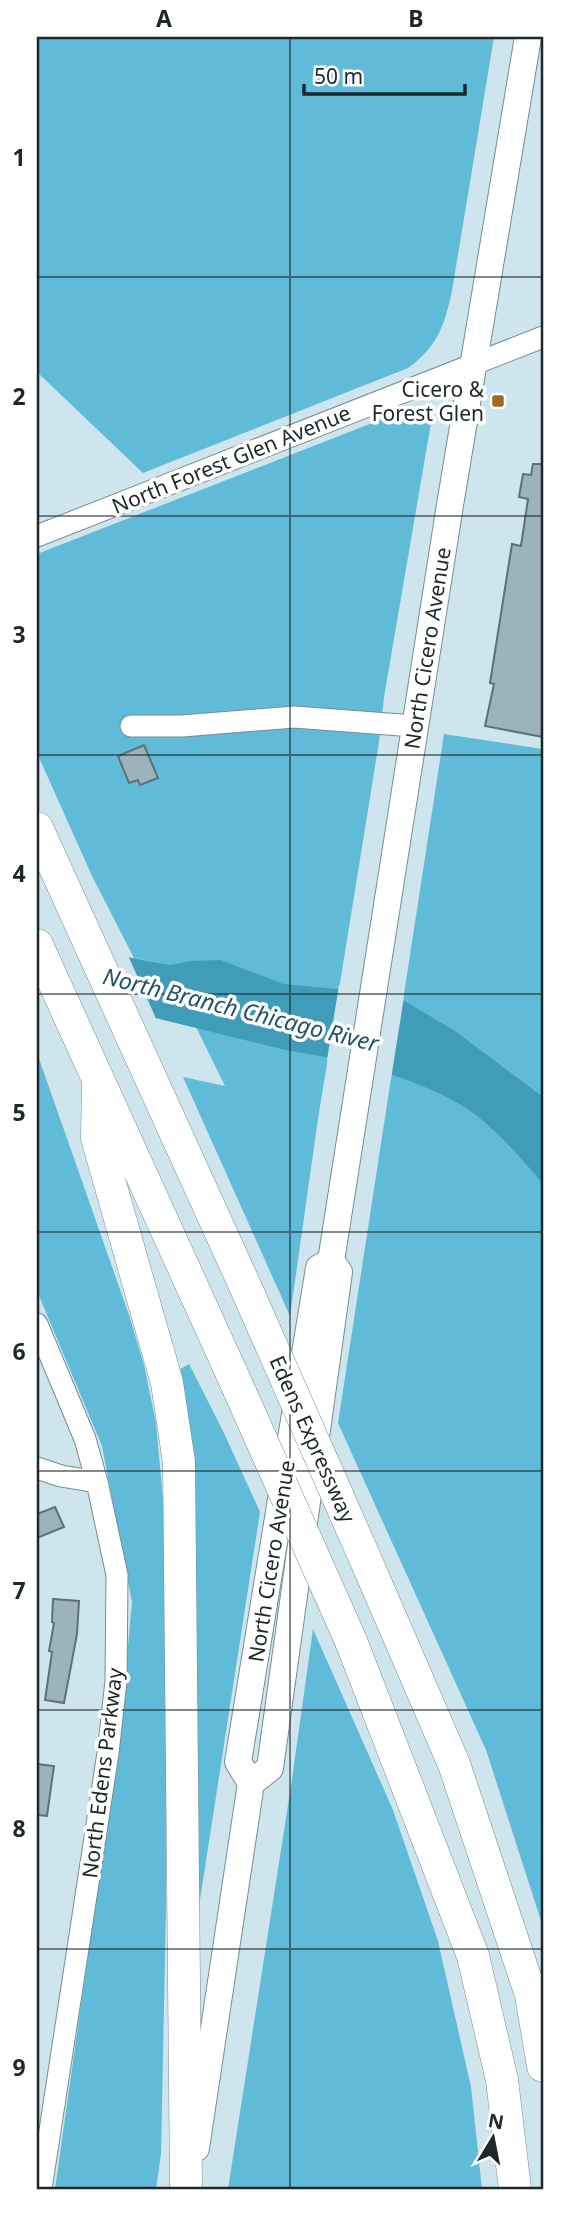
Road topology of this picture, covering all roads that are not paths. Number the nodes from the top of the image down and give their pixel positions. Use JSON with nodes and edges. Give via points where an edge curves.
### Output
{"nodes":[{"id":1,"x":528,"y":37,"type":"edge"},
{"id":2,"x":543,"y":337,"type":"edge"},
{"id":3,"x":473,"y":363,"type":"junction"},
{"id":4,"x":37,"y":536,"type":"edge"},
{"id":5,"x":131,"y":726,"type":"dead end"},
{"id":6,"x":414,"y":726,"type":"junction"},
{"id":7,"x":37,"y":828,"type":"edge"},
{"id":8,"x":37,"y":945,"type":"edge"},
{"id":9,"x":98,"y":1082,"type":"junction"},
{"id":10,"x":37,"y":1324,"type":"edge"},
{"id":11,"x":37,"y":1468,"type":"edge"},
{"id":12,"x":97,"y":1482,"type":"junction"},
{"id":13,"x":543,"y":2066,"type":"edge"},
{"id":14,"x":43,"y":2128,"type":"edge"},
{"id":15,"x":41,"y":2189,"type":"edge"},
{"id":16,"x":188,"y":2189,"type":"edge"},
{"id":17,"x":515,"y":2189,"type":"edge"}],
"edges":[{"from":1,"to":3,"type":"main road","name":"North Cicero Avenue"},
{"from":2,"to":3,"type":"street","name":"North Forest Glen Avenue"},
{"from":3,"to":4,"type":"street","name":"North Forest Glen Avenue"},
{"from":3,"to":6,"type":"main road","name":"North Cicero Avenue"},
{"from":5,"to":6,"type":"street","via":[[294,717]]},
{"from":6,"to":16,"type":"main road","name":"North Cicero Avenue","via":[[331,1261],[339,1272],[270,1768],[251,1783]]},
{"from":7,"to":13,"type":"highway","name":"Edens Expressway","bridge":true,"via":[[246,1288],[454,1764],[531,1996]]},
{"from":8,"to":9,"type":"highway"},
{"from":9,"to":16,"type":"highway","via":[[97,1138],[167,1383],[179,1462]]},
{"from":9,"to":17,"type":"highway","bridge":true,"via":[[351,1641],[473,1956],[502,2080]]},
{"from":10,"to":12,"type":"street","name":"North Edens Parkway","via":[[85,1440]]},
{"from":11,"to":12,"type":"street"},
{"from":12,"to":14,"type":"street","name":"North Edens Parkway","via":[[117,1575],[116,1681],[108,1753]]},
{"from":14,"to":15,"type":"street","name":"North Edens Parkway"}]}
